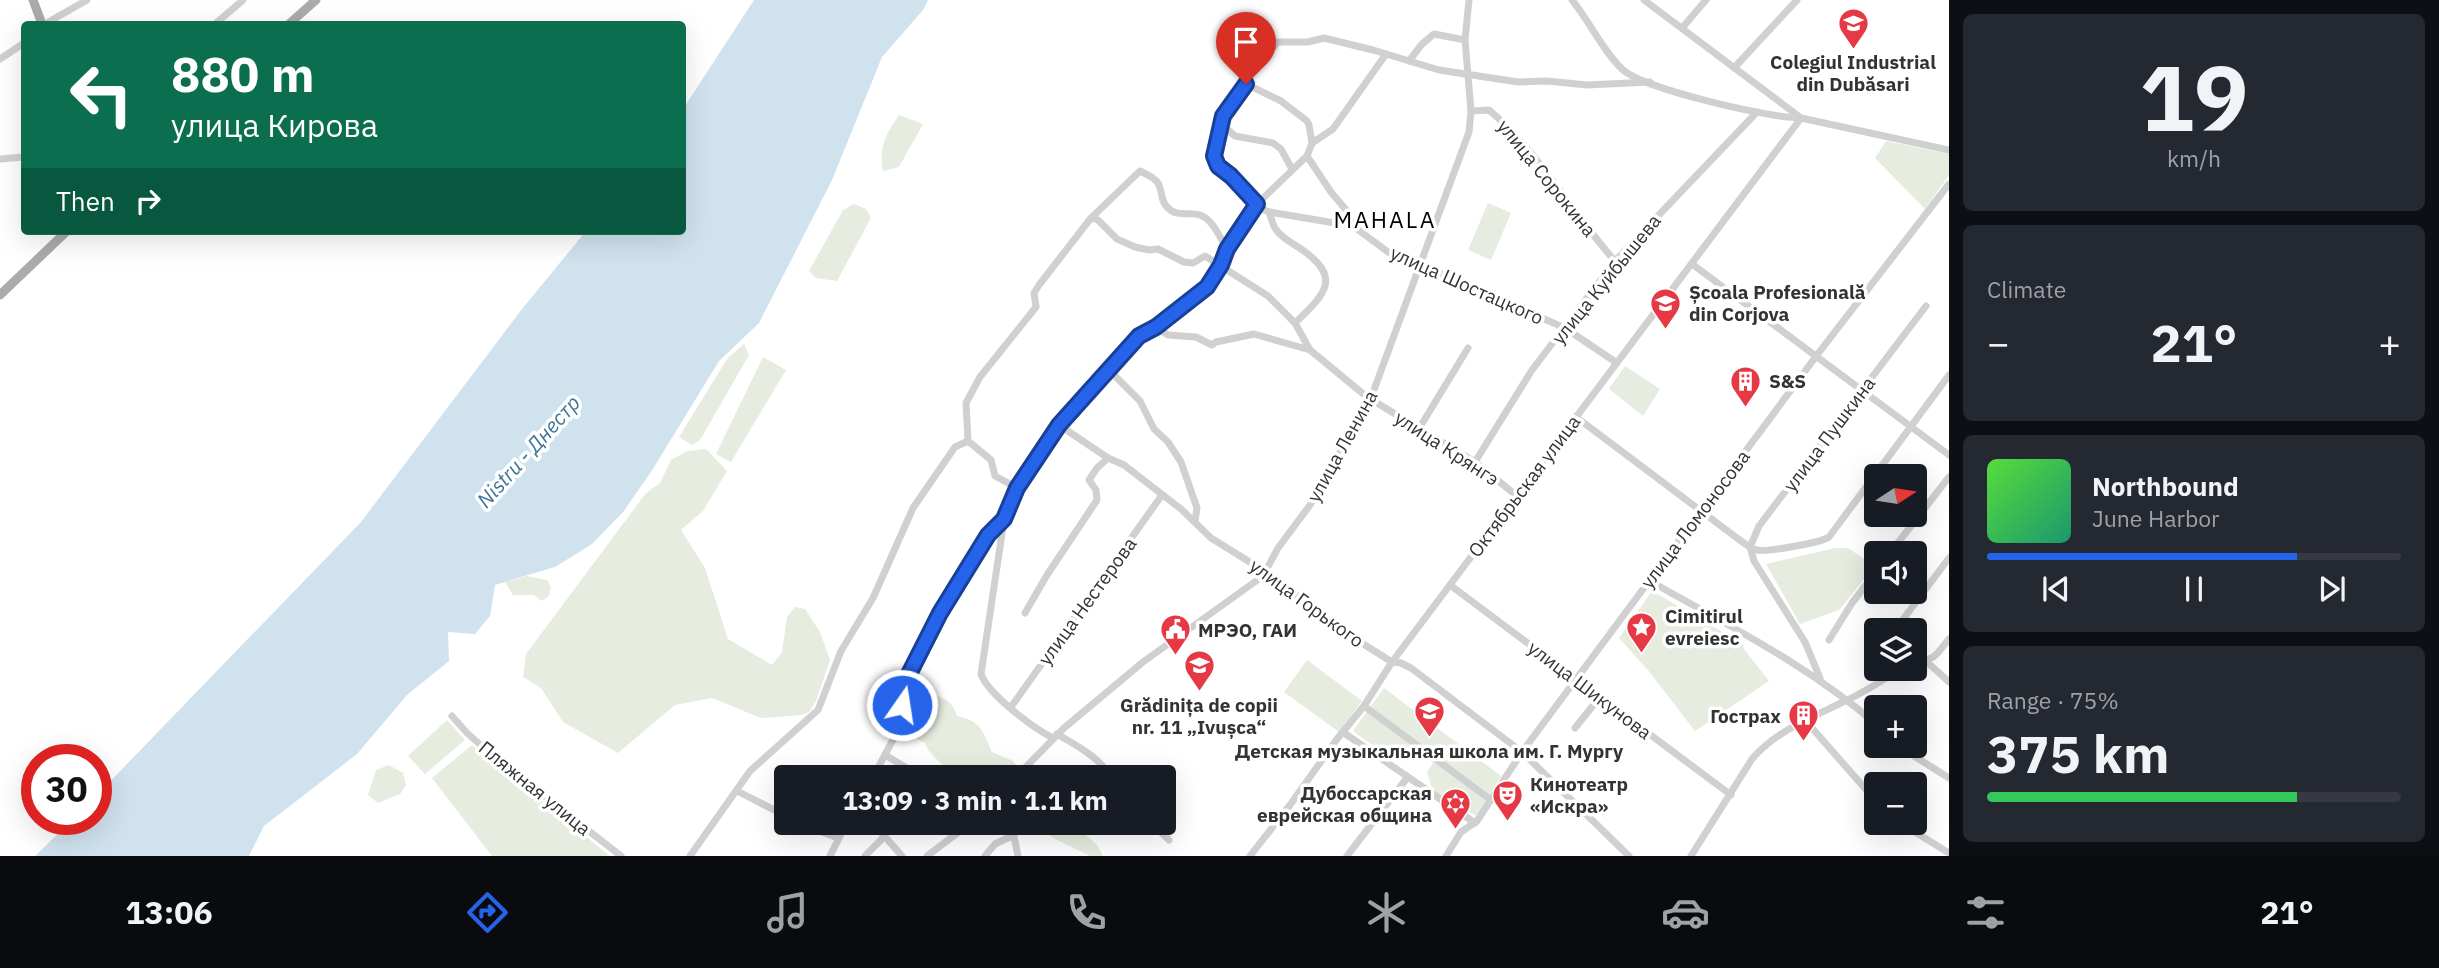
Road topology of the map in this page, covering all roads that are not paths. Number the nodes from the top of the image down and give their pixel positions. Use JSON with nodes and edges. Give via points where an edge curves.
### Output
{"nodes":[{"id":1,"x":33,"y":0,"type":"edge"},
{"id":2,"x":87,"y":0,"type":"edge"},
{"id":3,"x":243,"y":0,"type":"edge"},
{"id":4,"x":316,"y":0,"type":"edge"},
{"id":5,"x":1469,"y":0,"type":"edge"},
{"id":6,"x":1572,"y":0,"type":"edge"},
{"id":7,"x":1644,"y":0,"type":"edge"},
{"id":8,"x":1706,"y":0,"type":"edge"},
{"id":9,"x":1797,"y":0,"type":"edge"},
{"id":10,"x":42,"y":21,"type":"edge"},
{"id":11,"x":48,"y":21,"type":"edge"},
{"id":12,"x":218,"y":21,"type":"edge"},
{"id":13,"x":292,"y":21,"type":"edge"},
{"id":14,"x":1682,"y":28,"type":"junction"},
{"id":15,"x":1465,"y":40,"type":"junction"},
{"id":16,"x":21,"y":45,"type":"edge"},
{"id":17,"x":1386,"y":54,"type":"junction"},
{"id":18,"x":0,"y":59,"type":"edge"},
{"id":19,"x":1409,"y":61,"type":"junction"},
{"id":20,"x":1734,"y":68,"type":"junction"},
{"id":21,"x":1467,"y":74,"type":"junction"},
{"id":22,"x":1650,"y":82,"type":"junction"},
{"id":23,"x":1246,"y":84,"type":"junction"},
{"id":24,"x":1471,"y":111,"type":"junction"},
{"id":25,"x":1757,"y":113,"type":"junction"},
{"id":26,"x":1801,"y":118,"type":"junction"},
{"id":27,"x":1220,"y":124,"type":"junction"},
{"id":28,"x":1312,"y":144,"type":"junction"},
{"id":29,"x":1949,"y":150,"type":"edge"},
{"id":30,"x":1307,"y":156,"type":"junction"},
{"id":31,"x":21,"y":157,"type":"edge"},
{"id":32,"x":0,"y":159,"type":"edge"},
{"id":33,"x":1292,"y":169,"type":"junction"},
{"id":34,"x":1949,"y":184,"type":"edge"},
{"id":35,"x":1257,"y":204,"type":"junction"},
{"id":36,"x":1269,"y":212,"type":"junction"},
{"id":37,"x":1091,"y":218,"type":"junction"},
{"id":38,"x":1353,"y":226,"type":"junction"},
{"id":39,"x":63,"y":235,"type":"edge"},
{"id":40,"x":1227,"y":249,"type":"junction"},
{"id":41,"x":1615,"y":261,"type":"junction"},
{"id":42,"x":1692,"y":264,"type":"junction"},
{"id":43,"x":1221,"y":265,"type":"junction"},
{"id":44,"x":1419,"y":266,"type":"junction"},
{"id":45,"x":0,"y":295,"type":"edge"},
{"id":46,"x":1926,"y":306,"type":"dead end"},
{"id":47,"x":1295,"y":323,"type":"junction"},
{"id":48,"x":1156,"y":327,"type":"junction"},
{"id":49,"x":1565,"y":328,"type":"junction"},
{"id":50,"x":1468,"y":348,"type":"dead end"},
{"id":51,"x":1310,"y":350,"type":"junction"},
{"id":52,"x":1817,"y":355,"type":"junction"},
{"id":53,"x":1617,"y":363,"type":"junction"},
{"id":54,"x":1109,"y":370,"type":"junction"},
{"id":55,"x":1949,"y":375,"type":"edge"},
{"id":56,"x":1863,"y":390,"type":"junction"},
{"id":57,"x":1371,"y":398,"type":"junction"},
{"id":58,"x":1576,"y":418,"type":"junction"},
{"id":59,"x":1059,"y":425,"type":"junction"},
{"id":60,"x":1910,"y":425,"type":"junction"},
{"id":61,"x":1420,"y":427,"type":"junction"},
{"id":62,"x":968,"y":441,"type":"junction"},
{"id":63,"x":1949,"y":455,"type":"edge"},
{"id":64,"x":1108,"y":458,"type":"junction"},
{"id":65,"x":1475,"y":463,"type":"junction"},
{"id":66,"x":1949,"y":477,"type":"edge"},
{"id":67,"x":1017,"y":488,"type":"junction"},
{"id":68,"x":1162,"y":495,"type":"junction"},
{"id":69,"x":1517,"y":496,"type":"junction"},
{"id":70,"x":1701,"y":511,"type":"junction"},
{"id":71,"x":1004,"y":519,"type":"junction"},
{"id":72,"x":1195,"y":521,"type":"junction"},
{"id":73,"x":1900,"y":541,"type":"edge"},
{"id":74,"x":1750,"y":547,"type":"junction"},
{"id":75,"x":1949,"y":558,"type":"edge"},
{"id":76,"x":1262,"y":576,"type":"junction"},
{"id":77,"x":1650,"y":581,"type":"junction"},
{"id":78,"x":1450,"y":585,"type":"junction"},
{"id":79,"x":1864,"y":588,"type":"edge"},
{"id":80,"x":1025,"y":613,"type":"dead end"},
{"id":81,"x":1904,"y":618,"type":"edge"},
{"id":82,"x":1949,"y":639,"type":"edge"},
{"id":83,"x":1829,"y":640,"type":"dead end"},
{"id":84,"x":1392,"y":662,"type":"junction"},
{"id":85,"x":1927,"y":662,"type":"joint"},
{"id":86,"x":1576,"y":680,"type":"junction"},
{"id":87,"x":1821,"y":681,"type":"junction"},
{"id":88,"x":1881,"y":681,"type":"edge"},
{"id":89,"x":1949,"y":682,"type":"edge"},
{"id":90,"x":1599,"y":698,"type":"junction"},
{"id":91,"x":1848,"y":700,"type":"junction"},
{"id":92,"x":1364,"y":706,"type":"junction"},
{"id":93,"x":1011,"y":707,"type":"junction"},
{"id":94,"x":1864,"y":714,"type":"edge"},
{"id":95,"x":452,"y":716,"type":"dead end"},
{"id":96,"x":1805,"y":720,"type":"junction"},
{"id":97,"x":1575,"y":728,"type":"dead end"},
{"id":98,"x":1344,"y":733,"type":"junction"},
{"id":99,"x":1055,"y":736,"type":"junction"},
{"id":100,"x":1522,"y":752,"type":"junction"},
{"id":101,"x":885,"y":755,"type":"junction"},
{"id":102,"x":1917,"y":758,"type":"edge"},
{"id":103,"x":880,"y":765,"type":"edge"},
{"id":104,"x":902,"y":765,"type":"edge"},
{"id":105,"x":1027,"y":765,"type":"edge"},
{"id":106,"x":1101,"y":765,"type":"edge"},
{"id":107,"x":1407,"y":778,"type":"junction"},
{"id":108,"x":1949,"y":778,"type":"edge"},
{"id":109,"x":1864,"y":787,"type":"edge"},
{"id":110,"x":737,"y":792,"type":"junction"},
{"id":111,"x":1731,"y":794,"type":"junction"},
{"id":112,"x":1491,"y":800,"type":"junction"},
{"id":113,"x":774,"y":810,"type":"edge"},
{"id":114,"x":1475,"y":823,"type":"junction"},
{"id":115,"x":830,"y":835,"type":"edge"},
{"id":116,"x":840,"y":835,"type":"edge"},
{"id":117,"x":955,"y":835,"type":"edge"},
{"id":118,"x":1014,"y":835,"type":"joint"},
{"id":119,"x":1164,"y":835,"type":"edge"},
{"id":120,"x":1920,"y":835,"type":"edge"},
{"id":121,"x":885,"y":836,"type":"joint"},
{"id":122,"x":838,"y":838,"type":"junction"},
{"id":123,"x":1169,"y":840,"type":"dead end"},
{"id":124,"x":1949,"y":853,"type":"edge"},
{"id":125,"x":621,"y":856,"type":"edge"},
{"id":126,"x":690,"y":856,"type":"edge"},
{"id":127,"x":830,"y":856,"type":"edge"},
{"id":128,"x":865,"y":856,"type":"edge"},
{"id":129,"x":902,"y":856,"type":"edge"},
{"id":130,"x":927,"y":856,"type":"edge"},
{"id":131,"x":985,"y":856,"type":"edge"},
{"id":132,"x":1018,"y":856,"type":"edge"},
{"id":133,"x":1250,"y":856,"type":"edge"},
{"id":134,"x":1347,"y":856,"type":"edge"},
{"id":135,"x":1446,"y":856,"type":"edge"},
{"id":136,"x":1629,"y":856,"type":"edge"},
{"id":137,"x":1691,"y":856,"type":"edge"}],
"edges":[{"from":1,"to":10,"type":"main road"},
{"from":2,"to":11,"type":"street"},
{"from":3,"to":12,"type":"street"},
{"from":4,"to":13,"type":"main road"},
{"from":5,"to":15,"type":"street","name":"улица Ленина"},
{"from":6,"to":22,"type":"street","via":[[1624,71]]},
{"from":7,"to":14,"type":"street"},
{"from":8,"to":14,"type":"street"},
{"from":9,"to":20,"type":"street"},
{"from":14,"to":20,"type":"street"},
{"from":15,"to":19,"type":"street","via":[[1434,34]]},
{"from":15,"to":21,"type":"street","name":"улица Ленина"},
{"from":16,"to":18,"type":"street"},
{"from":17,"to":19,"type":"street"},
{"from":17,"to":23,"type":"street","via":[[1324,38],[1280,41],[1248,73]]},
{"from":17,"to":28,"type":"street","via":[[1333,129]]},
{"from":19,"to":21,"type":"street"},
{"from":20,"to":26,"type":"street"},
{"from":21,"to":22,"type":"street","via":[[1518,82]]},
{"from":21,"to":24,"type":"street","name":"улица Ленина"},
{"from":22,"to":25,"type":"street"},
{"from":23,"to":27,"type":"street"},
{"from":23,"to":28,"type":"street","via":[[1281,101],[1307,121]]},
{"from":24,"to":41,"type":"street","name":"улица Сорокина","via":[[1489,110],[1508,126]]},
{"from":24,"to":44,"type":"street","name":"улица Ленина","via":[[1469,132]]},
{"from":25,"to":26,"type":"street"},
{"from":25,"to":41,"type":"street","name":"улица Куйбышева"},
{"from":26,"to":29,"type":"street"},
{"from":26,"to":42,"type":"street","name":"Октябрьская улица"},
{"from":27,"to":33,"type":"street","via":[[1235,136],[1273,143]]},
{"from":27,"to":35,"type":"street","via":[[1215,148],[1218,166]]},
{"from":28,"to":30,"type":"street"},
{"from":30,"to":33,"type":"street"},
{"from":30,"to":38,"type":"street","name":"улица Шостацкого"},
{"from":31,"to":32,"type":"street"},
{"from":33,"to":35,"type":"street"},
{"from":34,"to":52,"type":"street","name":"улица Ломоносова"},
{"from":35,"to":36,"type":"street"},
{"from":35,"to":40,"type":"street"},
{"from":36,"to":38,"type":"street"},
{"from":36,"to":47,"type":"street","via":[[1281,235],[1325,273],[1324,288]]},
{"from":37,"to":40,"type":"street","via":[[1140,170],[1159,185],[1162,202],[1170,211],[1203,216]]},
{"from":37,"to":43,"type":"street","via":[[1126,244],[1158,249],[1184,262],[1205,256]]},
{"from":37,"to":62,"type":"street","via":[[1034,293],[1034,310],[973,387],[966,403]]},
{"from":38,"to":44,"type":"street","name":"улица Шостацкого","via":[[1388,252]]},
{"from":39,"to":45,"type":"main road"},
{"from":40,"to":43,"type":"street"},
{"from":41,"to":49,"type":"street","name":"улица Куйбышева"},
{"from":42,"to":52,"type":"street"},
{"from":42,"to":53,"type":"street","name":"Октябрьская улица"},
{"from":43,"to":47,"type":"street","name":"улица Крянгэ","via":[[1268,296]]},
{"from":43,"to":48,"type":"street","via":[[1207,287]]},
{"from":44,"to":49,"type":"street","name":"улица Шостацкого"},
{"from":44,"to":57,"type":"street","name":"улица Ленина"},
{"from":46,"to":56,"type":"street","name":"улица Пушкина"},
{"from":47,"to":51,"type":"street","name":"улица Крянгэ"},
{"from":48,"to":51,"type":"street","via":[[1168,335],[1196,337],[1212,345],[1254,334]]},
{"from":48,"to":54,"type":"street","via":[[1139,336]]},
{"from":49,"to":53,"type":"street","name":"улица Шостацкого"},
{"from":49,"to":65,"type":"street","name":"улица Куйбышева","via":[[1521,387]]},
{"from":50,"to":61,"type":"street"},
{"from":51,"to":57,"type":"street","name":"улица Крянгэ"},
{"from":52,"to":56,"type":"street"},
{"from":52,"to":70,"type":"street","name":"улица Ломоносова"},
{"from":53,"to":58,"type":"street","name":"Октябрьская улица"},
{"from":54,"to":59,"type":"street"},
{"from":54,"to":72,"type":"street","via":[[1140,401],[1154,429],[1181,462],[1197,508]]},
{"from":55,"to":60,"type":"street"},
{"from":56,"to":60,"type":"street"},
{"from":56,"to":74,"type":"street","name":"улица Пушкина","via":[[1759,526]]},
{"from":57,"to":61,"type":"street","name":"улица Крянгэ"},
{"from":57,"to":76,"type":"street","name":"улица Ленина","via":[[1310,505]]},
{"from":58,"to":69,"type":"street","name":"Октябрьская улица"},
{"from":58,"to":70,"type":"street"},
{"from":59,"to":64,"type":"street","name":"улица Горького"},
{"from":59,"to":67,"type":"street"},
{"from":60,"to":63,"type":"street"},
{"from":60,"to":74,"type":"street","via":[[1829,537],[1769,550]]},
{"from":61,"to":65,"type":"street","name":"улица Крянгэ"},
{"from":62,"to":67,"type":"street","via":[[991,460],[995,476]]},
{"from":62,"to":110,"type":"street","via":[[955,447],[913,508],[873,598],[841,651],[818,710],[757,765]]},
{"from":64,"to":68,"type":"street","name":"улица Горького"},
{"from":64,"to":80,"type":"street","via":[[1089,480],[1097,500]]},
{"from":65,"to":69,"type":"street","name":"улица Крянгэ"},
{"from":66,"to":73,"type":"street"},
{"from":67,"to":71,"type":"street"},
{"from":68,"to":72,"type":"street","name":"улица Горького"},
{"from":68,"to":93,"type":"street","name":"улица Нестерова"},
{"from":69,"to":78,"type":"street","name":"Октябрьская улица"},
{"from":70,"to":74,"type":"street"},
{"from":70,"to":77,"type":"street","name":"улица Ломоносова"},
{"from":71,"to":93,"type":"street","via":[[981,674],[987,687]]},
{"from":71,"to":101,"type":"street","via":[[981,546],[914,663],[895,736]]},
{"from":72,"to":76,"type":"street","name":"улица Горького"},
{"from":74,"to":87,"type":"street","via":[[1759,570],[1805,642]]},
{"from":75,"to":81,"type":"street"},
{"from":76,"to":84,"type":"street","name":"улица Горького","via":[[1277,578],[1325,620]]},
{"from":76,"to":99,"type":"street","name":"улица Ленина","via":[[1162,647]]},
{"from":77,"to":86,"type":"street","name":"улица Ломоносова"},
{"from":77,"to":87,"type":"street"},
{"from":78,"to":84,"type":"street","name":"Октябрьская улица"},
{"from":78,"to":86,"type":"street","name":"улица Шикунова"},
{"from":79,"to":83,"type":"street"},
{"from":82,"to":85,"type":"street"},
{"from":84,"to":92,"type":"street","name":"Октябрьская улица"},
{"from":84,"to":100,"type":"street","name":"улица Горького","via":[[1411,668]]},
{"from":85,"to":89,"type":"street"},
{"from":86,"to":90,"type":"street","name":"улица Шикунова"},
{"from":86,"to":100,"type":"street","name":"улица Ломоносова"},
{"from":87,"to":91,"type":"street"},
{"from":88,"to":91,"type":"street"},
{"from":90,"to":97,"type":"street"},
{"from":90,"to":111,"type":"street","name":"улица Шикунова"},
{"from":91,"to":94,"type":"street"},
{"from":91,"to":96,"type":"street"},
{"from":92,"to":98,"type":"street","name":"Октябрьская улица"},
{"from":92,"to":112,"type":"street"},
{"from":93,"to":99,"type":"street","via":[[1031,725]]},
{"from":95,"to":125,"type":"street","name":"Пляжная улица","via":[[493,756]]},
{"from":96,"to":109,"type":"street"},
{"from":96,"to":111,"type":"street","via":[[1764,745]]},
{"from":98,"to":107,"type":"street"},
{"from":98,"to":133,"type":"street","name":"Октябрьская улица"},
{"from":99,"to":105,"type":"street","name":"улица Ленина"},
{"from":99,"to":106,"type":"street","via":[[1087,752]]},
{"from":100,"to":112,"type":"street","name":"улица Ломоносова"},
{"from":100,"to":136,"type":"street","name":"улица Горького"},
{"from":101,"to":103,"type":"street"},
{"from":101,"to":104,"type":"street"},
{"from":102,"to":108,"type":"street"},
{"from":107,"to":114,"type":"street"},
{"from":107,"to":134,"type":"street"},
{"from":110,"to":113,"type":"street"},
{"from":110,"to":126,"type":"street"},
{"from":111,"to":137,"type":"street"},
{"from":112,"to":114,"type":"street","name":"улица Ломоносова"},
{"from":114,"to":135,"type":"street","name":"улица Ломоносова","via":[[1461,832]]},
{"from":115,"to":122,"type":"street"},
{"from":116,"to":122,"type":"street"},
{"from":117,"to":130,"type":"street"},
{"from":118,"to":131,"type":"street","via":[[995,844]]},
{"from":118,"to":132,"type":"street"},
{"from":119,"to":123,"type":"street"},
{"from":120,"to":124,"type":"street"},
{"from":121,"to":128,"type":"street"},
{"from":121,"to":129,"type":"street"},
{"from":122,"to":127,"type":"street"}]}
